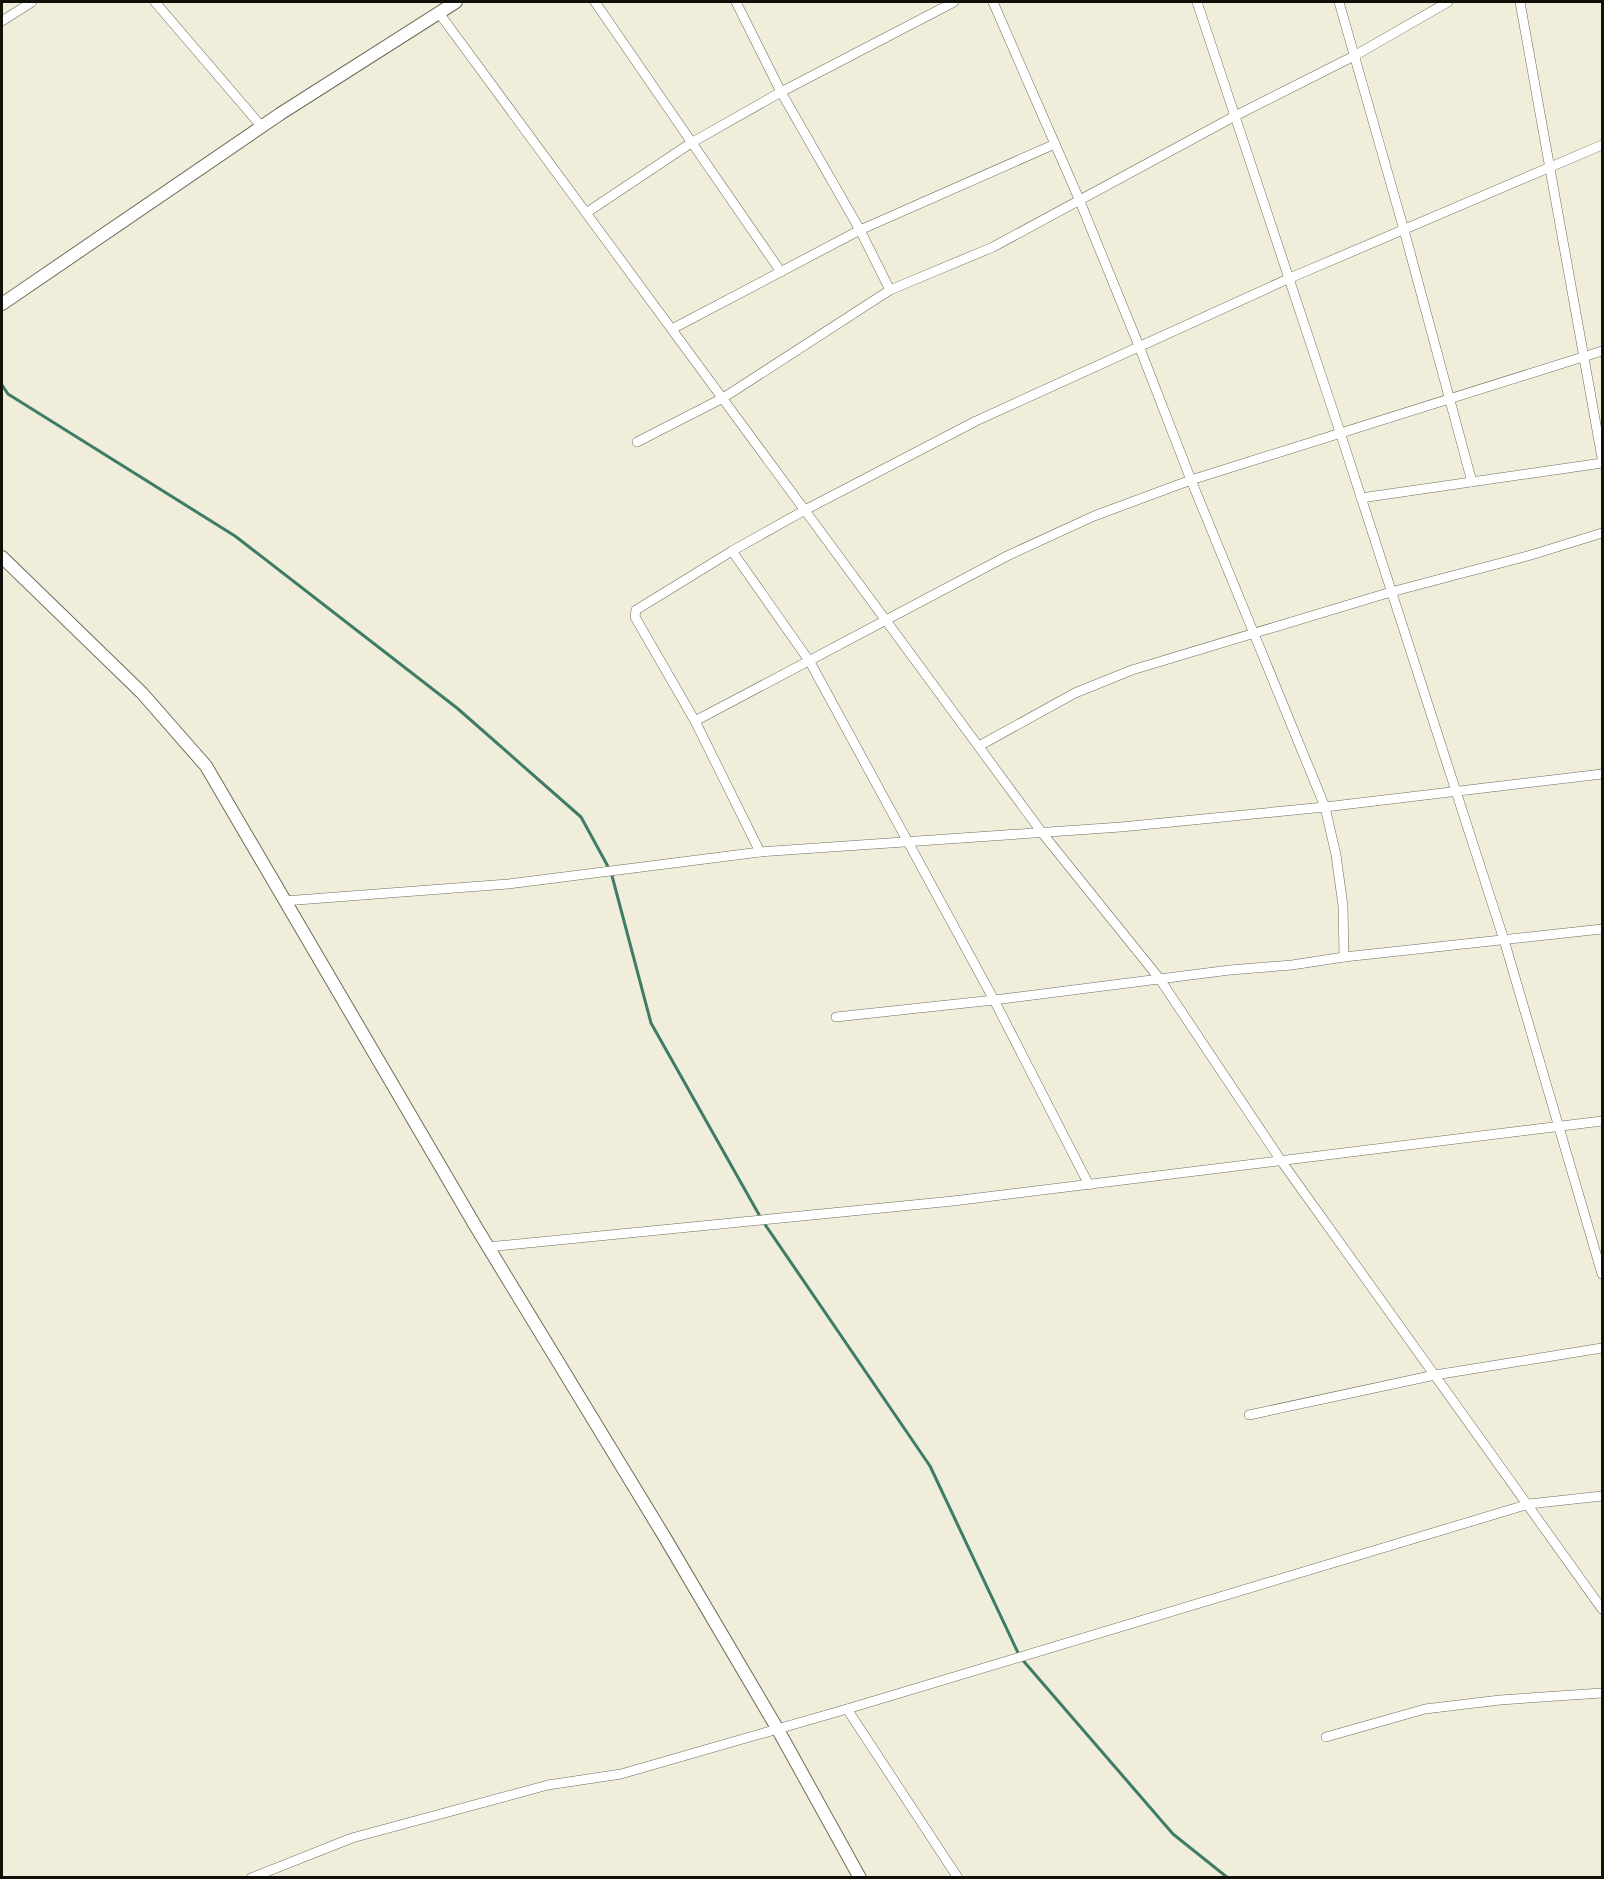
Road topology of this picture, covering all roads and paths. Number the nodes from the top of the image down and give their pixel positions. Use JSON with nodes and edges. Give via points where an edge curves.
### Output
{"nodes":[{"id":1,"x":32,"y":2,"type":"edge"},
{"id":2,"x":155,"y":2,"type":"edge"},
{"id":3,"x":431,"y":2,"type":"edge"},
{"id":4,"x":456,"y":2,"type":"edge"},
{"id":5,"x":595,"y":2,"type":"edge"},
{"id":6,"x":736,"y":2,"type":"edge"},
{"id":7,"x":954,"y":2,"type":"edge"},
{"id":8,"x":993,"y":2,"type":"edge"},
{"id":9,"x":1197,"y":2,"type":"edge"},
{"id":10,"x":1339,"y":2,"type":"edge"},
{"id":11,"x":1448,"y":2,"type":"edge"},
{"id":12,"x":1520,"y":2,"type":"edge"},
{"id":13,"x":439,"y":13,"type":"junction"},
{"id":14,"x":2,"y":21,"type":"edge"},
{"id":15,"x":1354,"y":56,"type":"junction"},
{"id":16,"x":781,"y":92,"type":"junction"},
{"id":17,"x":1235,"y":116,"type":"junction"},
{"id":18,"x":262,"y":127,"type":"junction"},
{"id":19,"x":691,"y":143,"type":"junction"},
{"id":20,"x":1055,"y":144,"type":"junction"},
{"id":21,"x":1602,"y":145,"type":"edge"},
{"id":22,"x":1551,"y":166,"type":"junction"},
{"id":23,"x":1079,"y":199,"type":"junction"},
{"id":24,"x":586,"y":213,"type":"junction"},
{"id":25,"x":860,"y":230,"type":"junction"},
{"id":26,"x":1404,"y":230,"type":"junction"},
{"id":27,"x":781,"y":272,"type":"junction"},
{"id":28,"x":1290,"y":278,"type":"junction"},
{"id":29,"x":890,"y":290,"type":"junction"},
{"id":30,"x":2,"y":304,"type":"edge"},
{"id":31,"x":672,"y":329,"type":"junction"},
{"id":32,"x":1139,"y":346,"type":"junction"},
{"id":33,"x":1602,"y":351,"type":"edge"},
{"id":34,"x":1586,"y":356,"type":"junction"},
{"id":35,"x":723,"y":398,"type":"junction"},
{"id":36,"x":1450,"y":398,"type":"junction"},
{"id":37,"x":1340,"y":432,"type":"junction"},
{"id":38,"x":637,"y":442,"type":"dead end"},
{"id":39,"x":1602,"y":458,"type":"edge"},
{"id":40,"x":1602,"y":463,"type":"edge"},
{"id":41,"x":1191,"y":480,"type":"junction"},
{"id":42,"x":1472,"y":482,"type":"junction"},
{"id":43,"x":1361,"y":498,"type":"junction"},
{"id":44,"x":805,"y":510,"type":"junction"},
{"id":45,"x":1602,"y":533,"type":"edge"},
{"id":46,"x":732,"y":551,"type":"junction"},
{"id":47,"x":2,"y":557,"type":"edge"},
{"id":48,"x":1391,"y":592,"type":"junction"},
{"id":49,"x":887,"y":620,"type":"junction"},
{"id":50,"x":1255,"y":633,"type":"junction"},
{"id":51,"x":810,"y":662,"type":"junction"},
{"id":52,"x":695,"y":721,"type":"junction"},
{"id":53,"x":979,"y":746,"type":"junction"},
{"id":54,"x":1602,"y":774,"type":"edge"},
{"id":55,"x":1456,"y":792,"type":"junction"},
{"id":56,"x":1325,"y":807,"type":"junction"},
{"id":57,"x":1043,"y":834,"type":"junction"},
{"id":58,"x":908,"y":841,"type":"junction"},
{"id":59,"x":760,"y":852,"type":"junction"},
{"id":60,"x":284,"y":901,"type":"junction"},
{"id":61,"x":1602,"y":929,"type":"edge"},
{"id":62,"x":1504,"y":940,"type":"junction"},
{"id":63,"x":1344,"y":957,"type":"junction"},
{"id":64,"x":1159,"y":978,"type":"junction"},
{"id":65,"x":994,"y":1000,"type":"junction"},
{"id":66,"x":836,"y":1017,"type":"dead end"},
{"id":67,"x":1602,"y":1121,"type":"edge"},
{"id":68,"x":1559,"y":1126,"type":"junction"},
{"id":69,"x":1282,"y":1162,"type":"junction"},
{"id":70,"x":1089,"y":1185,"type":"junction"},
{"id":71,"x":488,"y":1247,"type":"junction"},
{"id":72,"x":1602,"y":1274,"type":"edge"},
{"id":73,"x":1602,"y":1348,"type":"edge"},
{"id":74,"x":1435,"y":1375,"type":"junction"},
{"id":75,"x":1250,"y":1415,"type":"dead end"},
{"id":76,"x":1602,"y":1496,"type":"edge"},
{"id":77,"x":1529,"y":1504,"type":"junction"},
{"id":78,"x":1602,"y":1609,"type":"edge"},
{"id":79,"x":1602,"y":1693,"type":"edge"},
{"id":80,"x":847,"y":1709,"type":"junction"},
{"id":81,"x":777,"y":1728,"type":"junction"},
{"id":82,"x":1326,"y":1737,"type":"dead end"},
{"id":83,"x":251,"y":1878,"type":"edge"},
{"id":84,"x":860,"y":1878,"type":"edge"},
{"id":85,"x":958,"y":1878,"type":"edge"}],
"edges":[{"from":1,"to":14,"type":"street"},
{"from":2,"to":18,"type":"street"},
{"from":3,"to":13,"type":"street"},
{"from":4,"to":13,"type":"street"},
{"from":5,"to":19,"type":"street"},
{"from":6,"to":16,"type":"street"},
{"from":7,"to":16,"type":"street"},
{"from":8,"to":20,"type":"street"},
{"from":9,"to":17,"type":"street"},
{"from":10,"to":15,"type":"street"},
{"from":11,"to":15,"type":"street"},
{"from":12,"to":22,"type":"street"},
{"from":13,"to":18,"type":"street"},
{"from":13,"to":24,"type":"street"},
{"from":15,"to":17,"type":"street"},
{"from":15,"to":26,"type":"street"},
{"from":16,"to":19,"type":"street"},
{"from":16,"to":25,"type":"street"},
{"from":17,"to":23,"type":"street"},
{"from":17,"to":28,"type":"street"},
{"from":18,"to":30,"type":"street"},
{"from":19,"to":24,"type":"street"},
{"from":19,"to":27,"type":"street"},
{"from":20,"to":23,"type":"street"},
{"from":20,"to":25,"type":"street"},
{"from":21,"to":22,"type":"street"},
{"from":22,"to":26,"type":"street"},
{"from":22,"to":34,"type":"street"},
{"from":23,"to":29,"type":"street","via":[[993,247]]},
{"from":23,"to":32,"type":"street"},
{"from":24,"to":31,"type":"street"},
{"from":25,"to":27,"type":"street"},
{"from":25,"to":29,"type":"street"},
{"from":26,"to":28,"type":"street"},
{"from":26,"to":36,"type":"street"},
{"from":27,"to":31,"type":"street"},
{"from":28,"to":32,"type":"street"},
{"from":28,"to":37,"type":"street"},
{"from":29,"to":35,"type":"street"},
{"from":31,"to":35,"type":"street"},
{"from":32,"to":41,"type":"street"},
{"from":32,"to":44,"type":"street","via":[[976,421]]},
{"from":33,"to":34,"type":"street"},
{"from":34,"to":36,"type":"street"},
{"from":34,"to":39,"type":"street"},
{"from":35,"to":38,"type":"street"},
{"from":35,"to":44,"type":"street"},
{"from":36,"to":37,"type":"street"},
{"from":36,"to":42,"type":"street"},
{"from":37,"to":41,"type":"street"},
{"from":37,"to":43,"type":"street"},
{"from":40,"to":42,"type":"street"},
{"from":41,"to":49,"type":"street","via":[[1083,521],[1007,556]]},
{"from":41,"to":50,"type":"street"},
{"from":42,"to":43,"type":"street"},
{"from":43,"to":48,"type":"street"},
{"from":44,"to":46,"type":"street"},
{"from":44,"to":49,"type":"street"},
{"from":45,"to":48,"type":"street"},
{"from":46,"to":51,"type":"street"},
{"from":46,"to":52,"type":"street","via":[[634,613]]},
{"from":47,"to":60,"type":"street","via":[[142,693],[206,766]]},
{"from":48,"to":50,"type":"street"},
{"from":48,"to":55,"type":"street"},
{"from":49,"to":51,"type":"street"},
{"from":49,"to":53,"type":"street"},
{"from":50,"to":53,"type":"street","via":[[1132,670],[1085,689]]},
{"from":50,"to":56,"type":"street"},
{"from":51,"to":52,"type":"street"},
{"from":51,"to":58,"type":"street"},
{"from":52,"to":59,"type":"street"},
{"from":53,"to":57,"type":"street"},
{"from":54,"to":55,"type":"street"},
{"from":55,"to":56,"type":"street"},
{"from":55,"to":62,"type":"street"},
{"from":56,"to":57,"type":"street"},
{"from":56,"to":63,"type":"street","via":[[1343,906]]},
{"from":57,"to":58,"type":"street"},
{"from":57,"to":64,"type":"street"},
{"from":58,"to":59,"type":"street"},
{"from":58,"to":65,"type":"street"},
{"from":59,"to":60,"type":"street","via":[[508,885]]},
{"from":60,"to":71,"type":"street"},
{"from":61,"to":62,"type":"street"},
{"from":62,"to":63,"type":"street"},
{"from":62,"to":68,"type":"street"},
{"from":63,"to":64,"type":"street"},
{"from":64,"to":65,"type":"street"},
{"from":64,"to":69,"type":"street"},
{"from":65,"to":66,"type":"street"},
{"from":65,"to":70,"type":"street"},
{"from":67,"to":68,"type":"street"},
{"from":68,"to":69,"type":"street"},
{"from":68,"to":72,"type":"street"},
{"from":69,"to":70,"type":"street"},
{"from":69,"to":74,"type":"street"},
{"from":70,"to":71,"type":"street"},
{"from":71,"to":81,"type":"street"},
{"from":73,"to":74,"type":"street"},
{"from":74,"to":75,"type":"street"},
{"from":74,"to":77,"type":"street"},
{"from":76,"to":77,"type":"street"},
{"from":77,"to":78,"type":"street"},
{"from":77,"to":80,"type":"street"},
{"from":79,"to":82,"type":"street","via":[[1425,1709]]},
{"from":80,"to":81,"type":"street"},
{"from":80,"to":85,"type":"street"},
{"from":81,"to":83,"type":"street","via":[[621,1774],[548,1785],[352,1838]]},
{"from":81,"to":84,"type":"street"}]}
